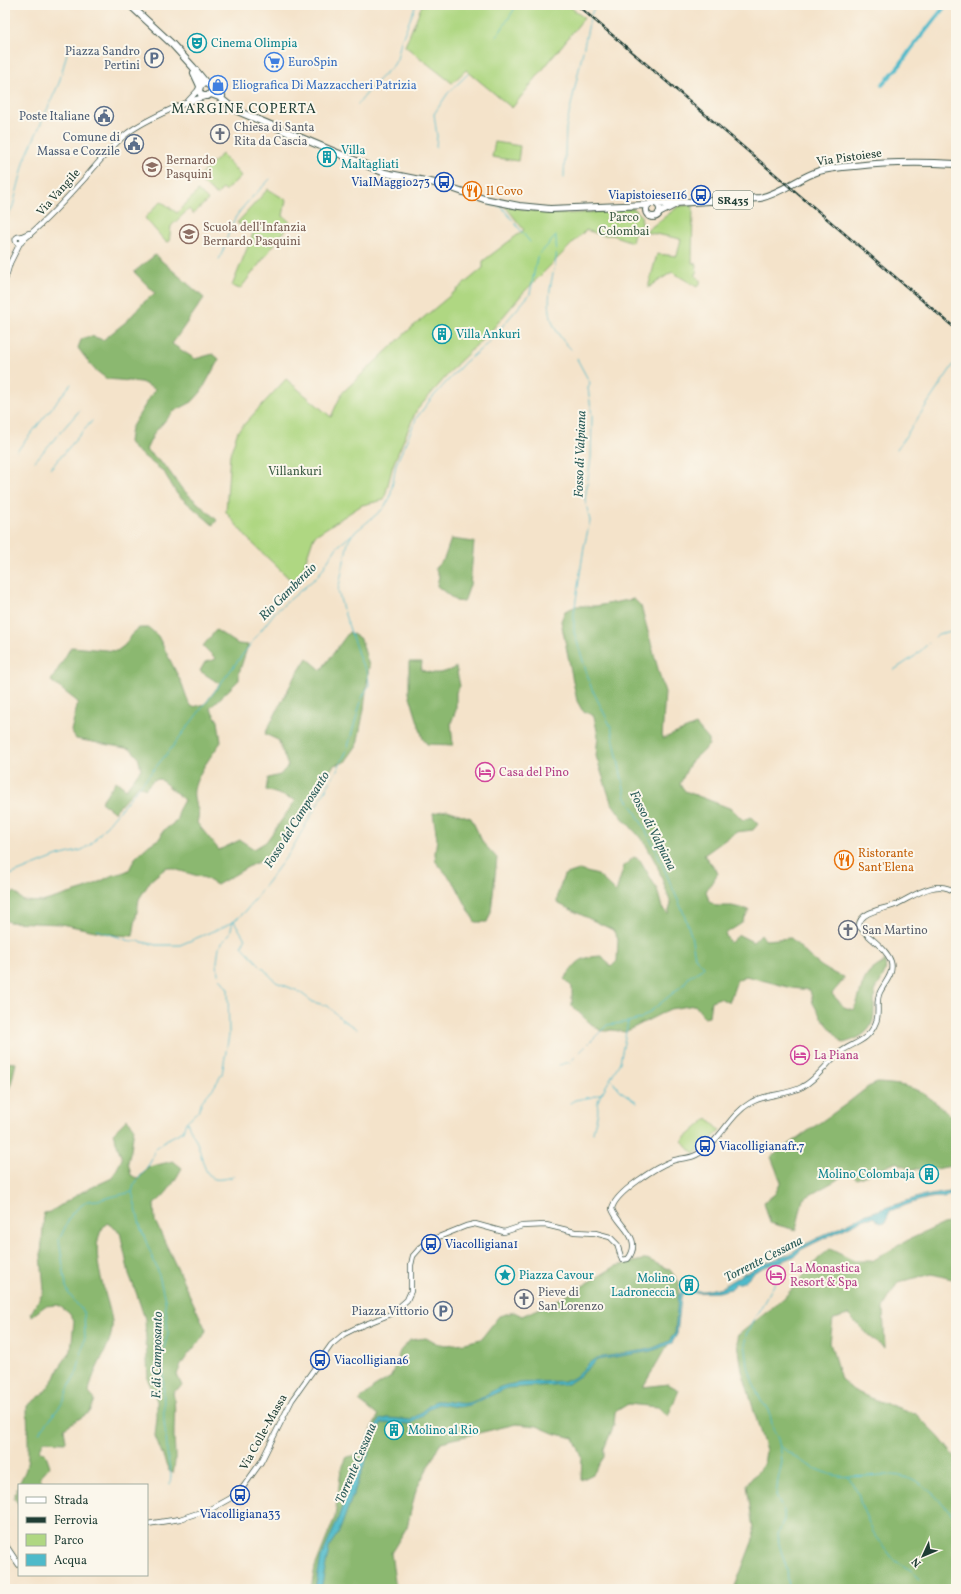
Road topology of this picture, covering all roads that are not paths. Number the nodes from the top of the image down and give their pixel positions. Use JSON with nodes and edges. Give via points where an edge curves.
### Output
{"nodes":[{"id":1,"x":127,"y":5,"type":"edge"},
{"id":2,"x":130,"y":5,"type":"edge"},
{"id":3,"x":204,"y":86,"type":"junction"},
{"id":4,"x":211,"y":94,"type":"junction"},
{"id":5,"x":204,"y":97,"type":"junction"},
{"id":6,"x":187,"y":102,"type":"junction"},
{"id":7,"x":240,"y":111,"type":"junction"},
{"id":8,"x":956,"y":164,"type":"edge"},
{"id":9,"x":680,"y":202,"type":"junction"},
{"id":10,"x":658,"y":204,"type":"junction"},
{"id":11,"x":635,"y":205,"type":"junction"},
{"id":12,"x":647,"y":205,"type":"junction"},
{"id":13,"x":646,"y":212,"type":"junction"},
{"id":14,"x":659,"y":213,"type":"junction"},
{"id":15,"x":5,"y":280,"type":"edge"},
{"id":16,"x":956,"y":893,"type":"edge"},
{"id":17,"x":148,"y":1524,"type":"edge"},
{"id":18,"x":5,"y":1544,"type":"edge"},
{"id":19,"x":18,"y":1564,"type":"edge"}],
"edges":[{"from":1,"to":3,"type":"main road","via":[[192,70]]},
{"from":2,"to":3,"type":"main road","via":[[197,70]]},
{"from":3,"to":4,"type":"main road","via":[[212,91]]},
{"from":3,"to":5,"type":"main road","via":[[200,94]]},
{"from":3,"to":6,"type":"street"},
{"from":3,"to":7,"type":"main road"},
{"from":4,"to":5,"type":"main road"},
{"from":4,"to":7,"type":"main road"},
{"from":5,"to":6,"type":"street"},
{"from":6,"to":15,"type":"street","name":"Via Vangile","via":[[126,134],[108,151],[40,226],[20,240]]},
{"from":7,"to":11,"type":"main road","name":"Via Pistoiese","via":[[368,167],[396,176],[440,184],[479,197],[550,209]]},
{"from":8,"to":9,"type":"main road","name":"Via Pistoiese","number":"SR435","via":[[901,162],[839,167],[801,178],[770,196]]},
{"from":9,"to":10,"type":"main road","name":"Via Pistoiese","number":"SR435"},
{"from":9,"to":14,"type":"main road","name":"Via Pistoiese","number":"SR435"},
{"from":10,"to":12,"type":"main road","name":"Via Pistoiese","via":[[654,202]]},
{"from":10,"to":14,"type":"main road"},
{"from":11,"to":12,"type":"main road","name":"Via Pistoiese"},
{"from":11,"to":13,"type":"main road"},
{"from":12,"to":13,"type":"main road"},
{"from":13,"to":14,"type":"main road","via":[[653,217]]},
{"from":16,"to":17,"type":"street","name":"Via Colle-Massa","via":[[943,887],[925,890],[893,906],[869,913],[862,919],[859,926],[888,956],[892,968],[878,996],[877,1019],[870,1033],[838,1054],[802,1087],[750,1103],[734,1115],[715,1140],[700,1152],[673,1160],[658,1168],[638,1180],[620,1196],[612,1209],[632,1240],[632,1251],[628,1259],[622,1260],[617,1244],[603,1234],[575,1232],[540,1224],[517,1227],[504,1232],[469,1225],[436,1238],[423,1246],[412,1260],[411,1291],[407,1300],[391,1314],[344,1334],[331,1345],[292,1400],[261,1462],[241,1490],[213,1508],[180,1519]]},
{"from":18,"to":19,"type":"street"}]}
